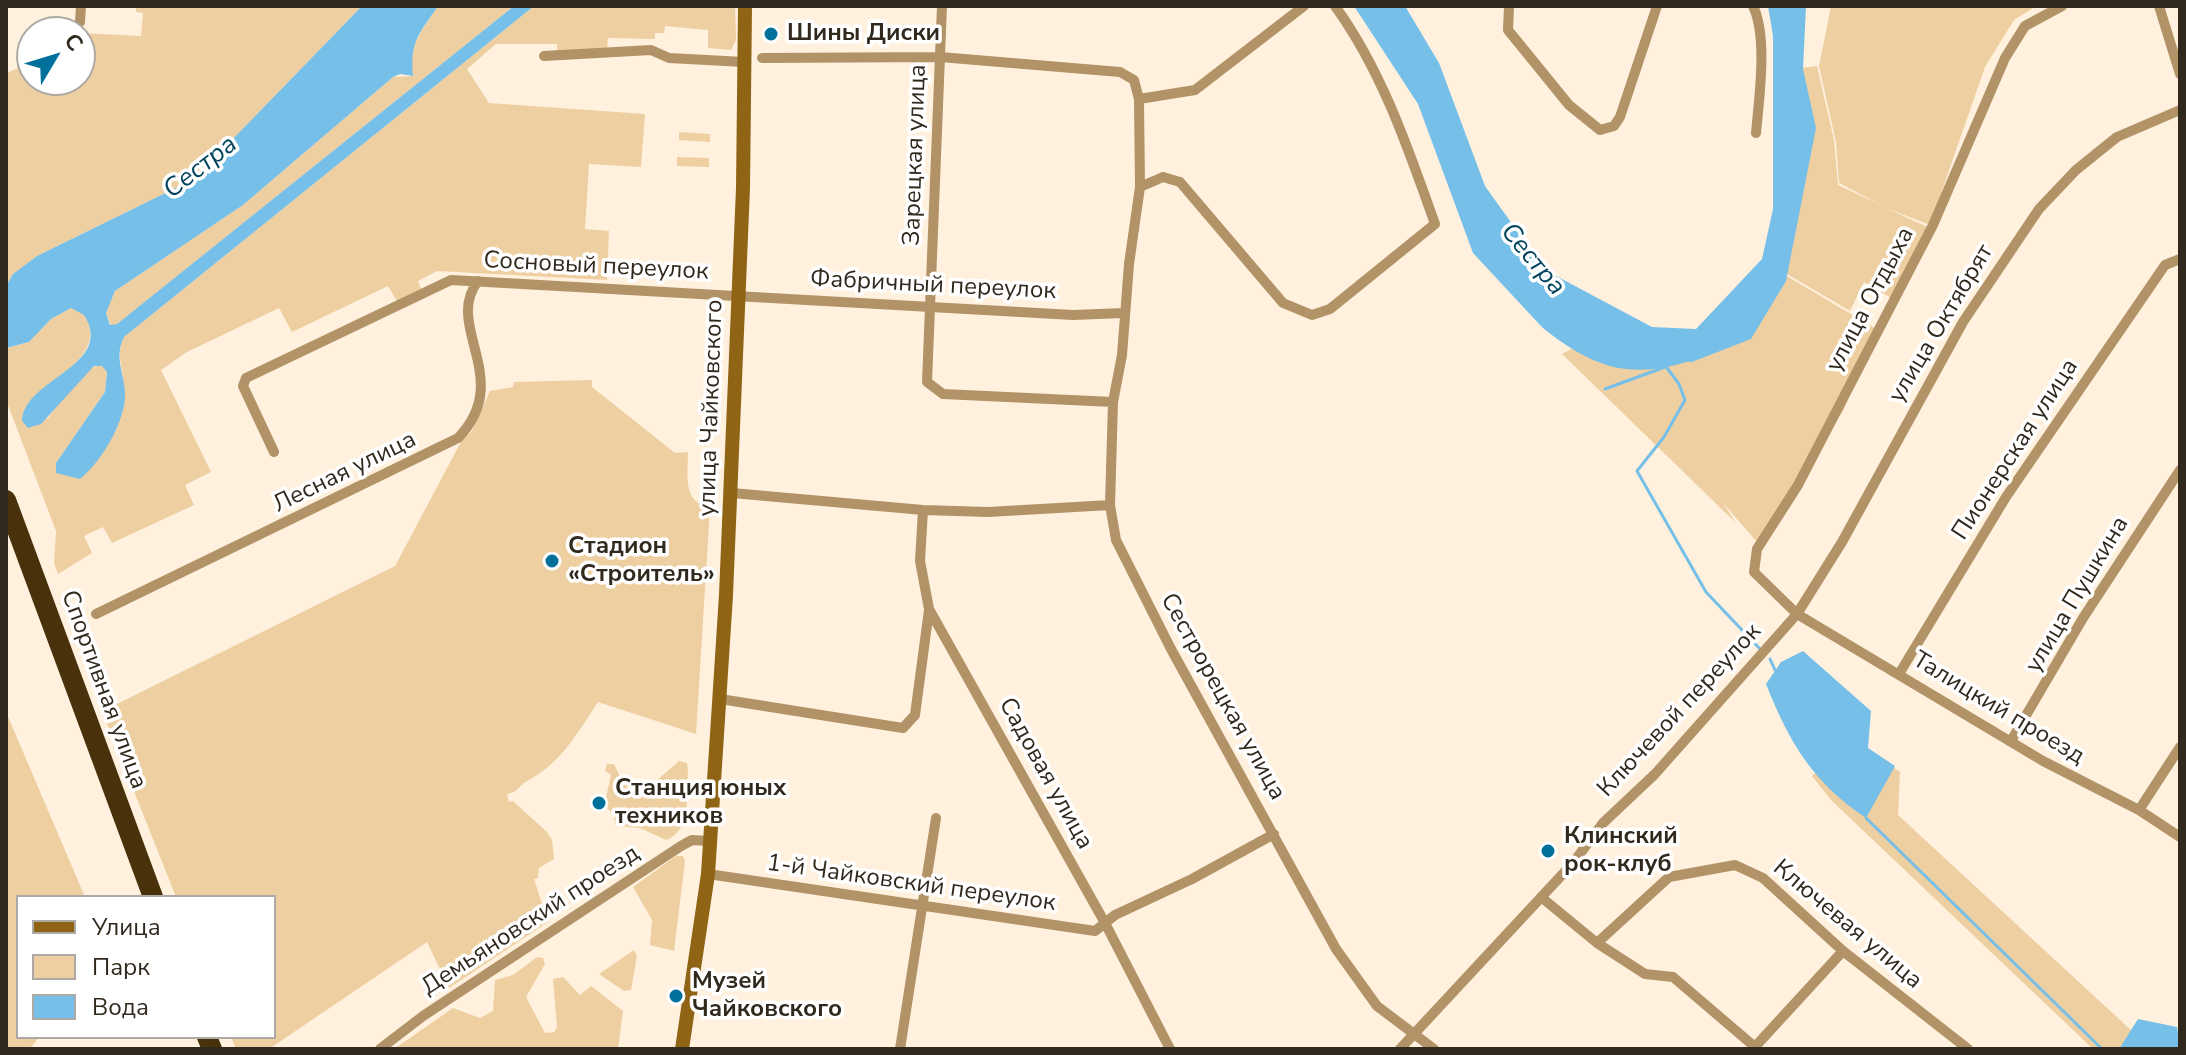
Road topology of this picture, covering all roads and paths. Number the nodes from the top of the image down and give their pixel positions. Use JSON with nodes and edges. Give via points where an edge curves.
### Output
{"nodes":[{"id":1,"x":745,"y":6,"type":"edge"},
{"id":2,"x":942,"y":6,"type":"edge"},
{"id":3,"x":1304,"y":6,"type":"edge"},
{"id":4,"x":1335,"y":6,"type":"edge"},
{"id":5,"x":1509,"y":6,"type":"edge"},
{"id":6,"x":1657,"y":6,"type":"edge"},
{"id":7,"x":1753,"y":6,"type":"edge"},
{"id":8,"x":2062,"y":6,"type":"edge"},
{"id":9,"x":2159,"y":6,"type":"edge"},
{"id":10,"x":544,"y":56,"type":"dead end"},
{"id":11,"x":940,"y":57,"type":"junction"},
{"id":12,"x":762,"y":58,"type":"dead end"},
{"id":13,"x":744,"y":62,"type":"junction"},
{"id":14,"x":2180,"y":74,"type":"edge"},
{"id":15,"x":1139,"y":99,"type":"junction"},
{"id":16,"x":2180,"y":110,"type":"edge"},
{"id":17,"x":1756,"y":133,"type":"dead end"},
{"id":18,"x":1140,"y":187,"type":"junction"},
{"id":19,"x":2180,"y":259,"type":"edge"},
{"id":20,"x":478,"y":281,"type":"junction"},
{"id":21,"x":739,"y":293,"type":"junction"},
{"id":22,"x":928,"y":306,"type":"junction"},
{"id":23,"x":1124,"y":313,"type":"junction"},
{"id":24,"x":1113,"y":402,"type":"junction"},
{"id":25,"x":274,"y":452,"type":"dead end"},
{"id":26,"x":2180,"y":470,"type":"edge"},
{"id":27,"x":732,"y":493,"type":"junction"},
{"id":28,"x":6,"y":500,"type":"edge"},
{"id":29,"x":1110,"y":505,"type":"junction"},
{"id":30,"x":923,"y":510,"type":"junction"},
{"id":31,"x":6,"y":538,"type":"edge"},
{"id":32,"x":929,"y":609,"type":"junction"},
{"id":33,"x":96,"y":614,"type":"dead end"},
{"id":34,"x":1797,"y":614,"type":"junction"},
{"id":35,"x":1899,"y":674,"type":"junction"},
{"id":36,"x":720,"y":699,"type":"junction"},
{"id":37,"x":2011,"y":741,"type":"junction"},
{"id":38,"x":2180,"y":747,"type":"edge"},
{"id":39,"x":2139,"y":810,"type":"junction"},
{"id":40,"x":936,"y":818,"type":"dead end"},
{"id":41,"x":1274,"y":834,"type":"junction"},
{"id":42,"x":2180,"y":837,"type":"edge"},
{"id":43,"x":709,"y":841,"type":"junction"},
{"id":44,"x":708,"y":874,"type":"junction"},
{"id":45,"x":139,"y":895,"type":"edge"},
{"id":46,"x":152,"y":895,"type":"edge"},
{"id":47,"x":1541,"y":897,"type":"junction"},
{"id":48,"x":919,"y":908,"type":"junction"},
{"id":49,"x":1105,"y":923,"type":"junction"},
{"id":50,"x":1597,"y":943,"type":"junction"},
{"id":51,"x":1843,"y":951,"type":"junction"},
{"id":52,"x":1412,"y":1033,"type":"junction"},
{"id":53,"x":1754,"y":1048,"type":"edge"},
{"id":54,"x":380,"y":1049,"type":"edge"},
{"id":55,"x":682,"y":1049,"type":"edge"},
{"id":56,"x":900,"y":1049,"type":"edge"},
{"id":57,"x":1170,"y":1049,"type":"edge"},
{"id":58,"x":1400,"y":1049,"type":"edge"},
{"id":59,"x":1434,"y":1049,"type":"edge"},
{"id":60,"x":1968,"y":1049,"type":"edge"}],
"edges":[{"from":1,"to":13,"type":"street","name":"улица Чайковского"},
{"from":2,"to":11,"type":"street","name":"Зарецкая улица"},
{"from":3,"to":15,"type":"street","via":[[1195,90]]},
{"from":4,"to":18,"type":"street","via":[[1355,33],[1403,132],[1435,224],[1330,309],[1312,315],[1283,303],[1180,182],[1163,177]]},
{"from":5,"to":6,"type":"street","via":[[1506,24],[1512,37],[1569,105],[1600,130],[1609,130],[1620,117]]},
{"from":7,"to":17,"type":"street","via":[[1758,17],[1760,89]]},
{"from":8,"to":34,"type":"street","name":"улица Отдыха","via":[[2025,26],[2005,58],[1933,225],[1798,485],[1753,558],[1754,572]]},
{"from":9,"to":14,"type":"street"},
{"from":10,"to":13,"type":"street","via":[[651,50],[669,58]]},
{"from":11,"to":12,"type":"street"},
{"from":11,"to":15,"type":"street","via":[[1120,72],[1134,80]]},
{"from":11,"to":22,"type":"street","name":"Зарецкая улица"},
{"from":13,"to":21,"type":"street","name":"улица Чайковского"},
{"from":15,"to":18,"type":"street","name":"Сестрорецкая улица"},
{"from":16,"to":34,"type":"street","name":"улица Октябрят","via":[[2117,137],[2039,209],[1963,322]]},
{"from":18,"to":23,"type":"street","name":"Сестрорецкая улица"},
{"from":19,"to":35,"type":"street","name":"Пионерская улица","via":[[2165,265],[2006,497]]},
{"from":20,"to":21,"type":"street","name":"Сосновый переулок"},
{"from":20,"to":25,"type":"street","name":"Сосновый переулок","via":[[451,280],[246,378],[243,386]]},
{"from":20,"to":33,"type":"street","name":"Лесная улица","via":[[467,306],[483,394],[458,438]]},
{"from":21,"to":22,"type":"street","name":"Фабричный переулок"},
{"from":21,"to":27,"type":"street","name":"улица Чайковского"},
{"from":22,"to":23,"type":"street","name":"Фабричный переулок"},
{"from":22,"to":24,"type":"street","name":"Зарецкая улица","via":[[927,382],[935,391]]},
{"from":23,"to":24,"type":"street","name":"Сестрорецкая улица"},
{"from":24,"to":29,"type":"street","name":"Сестрорецкая улица"},
{"from":26,"to":37,"type":"street","name":"улица Пушкина"},
{"from":27,"to":30,"type":"street"},
{"from":27,"to":36,"type":"street","name":"улица Чайковского"},
{"from":28,"to":46,"type":"highway","name":"Спортивная улица"},
{"from":29,"to":30,"type":"street"},
{"from":29,"to":41,"type":"street","name":"Сестрорецкая улица","via":[[1116,540]]},
{"from":30,"to":32,"type":"street","name":"Садовая улица","via":[[920,561]]},
{"from":31,"to":45,"type":"highway","name":"Спортивная улица"},
{"from":32,"to":36,"type":"street","via":[[915,715],[903,728]]},
{"from":32,"to":49,"type":"street","name":"Садовая улица"},
{"from":34,"to":35,"type":"street","name":"Талицкий проезд"},
{"from":34,"to":47,"type":"street","name":"Ключевой переулок"},
{"from":35,"to":37,"type":"street","name":"Талицкий проезд"},
{"from":36,"to":43,"type":"street","name":"улица Чайковского"},
{"from":37,"to":39,"type":"street","name":"Талицкий проезд"},
{"from":38,"to":39,"type":"street"},
{"from":39,"to":42,"type":"street","name":"Талицкий проезд"},
{"from":40,"to":48,"type":"street"},
{"from":41,"to":49,"type":"street"},
{"from":41,"to":52,"type":"street","name":"Сестрорецкая улица","via":[[1344,961],[1377,1006]]},
{"from":43,"to":44,"type":"street","name":"улица Чайковского"},
{"from":43,"to":54,"type":"street","name":"Демьяновский проезд","via":[[681,846]]},
{"from":44,"to":48,"type":"street","name":"1-й Чайковский переулок"},
{"from":44,"to":55,"type":"street","name":"улица Чайковского"},
{"from":47,"to":50,"type":"street"},
{"from":47,"to":52,"type":"street","name":"Ключевой переулок"},
{"from":48,"to":49,"type":"street","name":"1-й Чайковский переулок","via":[[1095,931]]},
{"from":48,"to":56,"type":"street"},
{"from":49,"to":57,"type":"street","name":"Садовая улица"},
{"from":50,"to":51,"type":"street","name":"Ключевая улица","via":[[1669,877],[1735,865],[1763,878]]},
{"from":50,"to":53,"type":"street","via":[[1636,970],[1682,983]]},
{"from":51,"to":53,"type":"street"},
{"from":51,"to":60,"type":"street","name":"Ключевая улица"},
{"from":52,"to":58,"type":"street","name":"Ключевой переулок"},
{"from":52,"to":59,"type":"street","name":"Сестрорецкая улица"}]}
